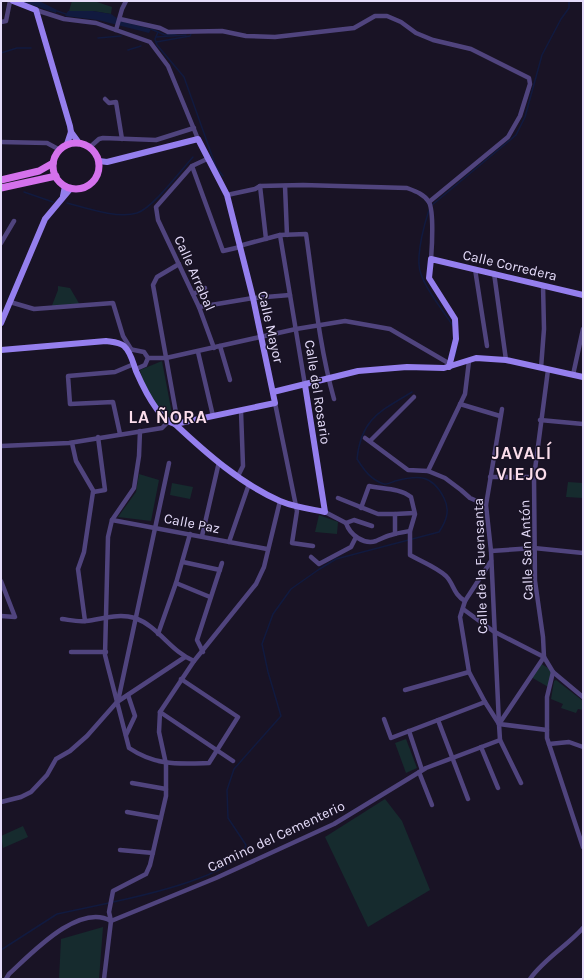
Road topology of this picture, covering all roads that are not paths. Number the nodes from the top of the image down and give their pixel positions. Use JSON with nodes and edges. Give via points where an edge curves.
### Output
{"nodes":[{"id":1,"x":12,"y":1,"type":"edge"},
{"id":2,"x":126,"y":1,"type":"edge"},
{"id":3,"x":36,"y":10,"type":"junction"},
{"id":4,"x":120,"y":19,"type":"junction"},
{"id":5,"x":1,"y":22,"type":"edge"},
{"id":6,"x":117,"y":28,"type":"junction"},
{"id":7,"x":105,"y":99,"type":"dead end"},
{"id":8,"x":194,"y":128,"type":"junction"},
{"id":9,"x":71,"y":132,"type":"junction"},
{"id":10,"x":122,"y":139,"type":"junction"},
{"id":11,"x":198,"y":139,"type":"junction"},
{"id":12,"x":1,"y":142,"type":"edge"},
{"id":13,"x":79,"y":143,"type":"junction"},
{"id":14,"x":67,"y":144,"type":"junction"},
{"id":15,"x":90,"y":147,"type":"junction"},
{"id":16,"x":60,"y":150,"type":"junction"},
{"id":17,"x":207,"y":159,"type":"junction"},
{"id":18,"x":99,"y":161,"type":"junction"},
{"id":19,"x":53,"y":162,"type":"junction"},
{"id":20,"x":192,"y":166,"type":"junction"},
{"id":21,"x":56,"y":176,"type":"junction"},
{"id":22,"x":1,"y":180,"type":"edge"},
{"id":23,"x":260,"y":186,"type":"junction"},
{"id":24,"x":285,"y":186,"type":"junction"},
{"id":25,"x":68,"y":187,"type":"junction"},
{"id":26,"x":1,"y":188,"type":"edge"},
{"id":27,"x":226,"y":195,"type":"junction"},
{"id":28,"x":429,"y":202,"type":"junction"},
{"id":29,"x":14,"y":221,"type":"dead end"},
{"id":30,"x":280,"y":235,"type":"junction"},
{"id":31,"x":287,"y":235,"type":"junction"},
{"id":32,"x":266,"y":239,"type":"junction"},
{"id":33,"x":1,"y":243,"type":"edge"},
{"id":34,"x":240,"y":246,"type":"junction"},
{"id":35,"x":432,"y":260,"type":"junction"},
{"id":36,"x":179,"y":264,"type":"junction"},
{"id":37,"x":475,"y":269,"type":"junction"},
{"id":38,"x":494,"y":273,"type":"junction"},
{"id":39,"x":543,"y":286,"type":"junction"},
{"id":40,"x":205,"y":288,"type":"dead end"},
{"id":41,"x":193,"y":294,"type":"junction"},
{"id":42,"x":290,"y":295,"type":"junction"},
{"id":43,"x":583,"y":295,"type":"edge"},
{"id":44,"x":253,"y":298,"type":"junction"},
{"id":45,"x":10,"y":302,"type":"junction"},
{"id":46,"x":199,"y":308,"type":"junction"},
{"id":47,"x":1,"y":323,"type":"edge"},
{"id":48,"x":319,"y":325,"type":"junction"},
{"id":49,"x":296,"y":329,"type":"junction"},
{"id":50,"x":583,"y":329,"type":"edge"},
{"id":51,"x":123,"y":336,"type":"junction"},
{"id":52,"x":261,"y":337,"type":"junction"},
{"id":53,"x":118,"y":344,"type":"junction"},
{"id":54,"x":220,"y":346,"type":"junction"},
{"id":55,"x":487,"y":346,"type":"dead end"},
{"id":56,"x":214,"y":348,"type":"junction"},
{"id":57,"x":129,"y":349,"type":"junction"},
{"id":58,"x":1,"y":350,"type":"edge"},
{"id":59,"x":139,"y":352,"type":"junction"},
{"id":60,"x":198,"y":352,"type":"junction"},
{"id":61,"x":132,"y":358,"type":"junction"},
{"id":62,"x":148,"y":358,"type":"junction"},
{"id":63,"x":166,"y":358,"type":"junction"},
{"id":64,"x":506,"y":360,"type":"junction"},
{"id":65,"x":470,"y":361,"type":"junction"},
{"id":66,"x":449,"y":366,"type":"junction"},
{"id":67,"x":135,"y":367,"type":"junction"},
{"id":68,"x":541,"y":368,"type":"junction"},
{"id":69,"x":548,"y":370,"type":"junction"},
{"id":70,"x":574,"y":375,"type":"junction"},
{"id":71,"x":328,"y":377,"type":"junction"},
{"id":72,"x":583,"y":378,"type":"edge"},
{"id":73,"x":230,"y":380,"type":"dead end"},
{"id":74,"x":304,"y":385,"type":"junction"},
{"id":75,"x":273,"y":392,"type":"junction"},
{"id":76,"x":414,"y":397,"type":"dead end"},
{"id":77,"x":334,"y":399,"type":"dead end"},
{"id":78,"x":275,"y":403,"type":"junction"},
{"id":79,"x":460,"y":404,"type":"junction"},
{"id":80,"x":502,"y":409,"type":"dead end"},
{"id":81,"x":241,"y":411,"type":"junction"},
{"id":82,"x":213,"y":416,"type":"junction"},
{"id":83,"x":500,"y":416,"type":"junction"},
{"id":84,"x":540,"y":420,"type":"junction"},
{"id":85,"x":168,"y":422,"type":"junction"},
{"id":86,"x":176,"y":424,"type":"junction"},
{"id":87,"x":583,"y":424,"type":"edge"},
{"id":88,"x":140,"y":431,"type":"junction"},
{"id":89,"x":120,"y":434,"type":"junction"},
{"id":90,"x":98,"y":437,"type":"junction"},
{"id":91,"x":365,"y":438,"type":"dead end"},
{"id":92,"x":370,"y":441,"type":"junction"},
{"id":93,"x":72,"y":443,"type":"junction"},
{"id":94,"x":1,"y":446,"type":"edge"},
{"id":95,"x":219,"y":462,"type":"junction"},
{"id":96,"x":169,"y":463,"type":"dead end"},
{"id":97,"x":428,"y":471,"type":"junction"},
{"id":98,"x":238,"y":476,"type":"junction"},
{"id":99,"x":490,"y":477,"type":"junction"},
{"id":100,"x":534,"y":477,"type":"junction"},
{"id":101,"x":248,"y":484,"type":"junction"},
{"id":102,"x":93,"y":492,"type":"junction"},
{"id":103,"x":338,"y":498,"type":"dead end"},
{"id":104,"x":280,"y":501,"type":"junction"},
{"id":105,"x":486,"y":505,"type":"junction"},
{"id":106,"x":296,"y":506,"type":"junction"},
{"id":107,"x":361,"y":508,"type":"junction"},
{"id":108,"x":325,"y":512,"type":"junction"},
{"id":109,"x":414,"y":513,"type":"junction"},
{"id":110,"x":395,"y":514,"type":"junction"},
{"id":111,"x":112,"y":520,"type":"junction"},
{"id":112,"x":346,"y":523,"type":"junction"},
{"id":113,"x":372,"y":526,"type":"dead end"},
{"id":114,"x":155,"y":528,"type":"junction"},
{"id":115,"x":410,"y":531,"type":"junction"},
{"id":116,"x":190,"y":534,"type":"junction"},
{"id":117,"x":395,"y":534,"type":"junction"},
{"id":118,"x":202,"y":536,"type":"junction"},
{"id":119,"x":356,"y":537,"type":"junction"},
{"id":120,"x":229,"y":542,"type":"junction"},
{"id":121,"x":313,"y":546,"type":"dead end"},
{"id":122,"x":534,"y":548,"type":"junction"},
{"id":123,"x":267,"y":549,"type":"junction"},
{"id":124,"x":491,"y":551,"type":"junction"},
{"id":125,"x":583,"y":553,"type":"edge"},
{"id":126,"x":310,"y":557,"type":"dead end"},
{"id":127,"x":491,"y":561,"type":"junction"},
{"id":128,"x":183,"y":562,"type":"junction"},
{"id":129,"x":222,"y":563,"type":"dead end"},
{"id":130,"x":220,"y":570,"type":"junction"},
{"id":131,"x":1,"y":581,"type":"edge"},
{"id":132,"x":176,"y":583,"type":"junction"},
{"id":133,"x":210,"y":597,"type":"junction"},
{"id":134,"x":465,"y":601,"type":"junction"},
{"id":135,"x":463,"y":610,"type":"junction"},
{"id":136,"x":1,"y":616,"type":"edge"},
{"id":137,"x":107,"y":618,"type":"junction"},
{"id":138,"x":62,"y":619,"type":"dead end"},
{"id":139,"x":136,"y":619,"type":"junction"},
{"id":140,"x":85,"y":621,"type":"junction"},
{"id":141,"x":493,"y":631,"type":"junction"},
{"id":142,"x":158,"y":634,"type":"junction"},
{"id":143,"x":71,"y":652,"type":"dead end"},
{"id":144,"x":106,"y":652,"type":"junction"},
{"id":145,"x":203,"y":652,"type":"junction"},
{"id":146,"x":185,"y":657,"type":"junction"},
{"id":147,"x":544,"y":657,"type":"junction"},
{"id":148,"x":194,"y":661,"type":"junction"},
{"id":149,"x":469,"y":672,"type":"junction"},
{"id":150,"x":553,"y":672,"type":"junction"},
{"id":151,"x":181,"y":679,"type":"junction"},
{"id":152,"x":405,"y":690,"type":"dead end"},
{"id":153,"x":128,"y":695,"type":"junction"},
{"id":154,"x":583,"y":697,"type":"edge"},
{"id":155,"x":117,"y":702,"type":"junction"},
{"id":156,"x":485,"y":702,"type":"junction"},
{"id":157,"x":160,"y":712,"type":"junction"},
{"id":158,"x":384,"y":719,"type":"dead end"},
{"id":159,"x":438,"y":720,"type":"junction"},
{"id":160,"x":500,"y":724,"type":"junction"},
{"id":161,"x":547,"y":730,"type":"junction"},
{"id":162,"x":409,"y":731,"type":"junction"},
{"id":163,"x":126,"y":735,"type":"junction"},
{"id":164,"x":500,"y":740,"type":"junction"},
{"id":165,"x":549,"y":744,"type":"junction"},
{"id":166,"x":481,"y":747,"type":"junction"},
{"id":167,"x":583,"y":747,"type":"edge"},
{"id":168,"x":217,"y":750,"type":"junction"},
{"id":169,"x":453,"y":758,"type":"junction"},
{"id":170,"x":233,"y":761,"type":"dead end"},
{"id":171,"x":166,"y":764,"type":"junction"},
{"id":172,"x":420,"y":771,"type":"junction"},
{"id":173,"x":132,"y":783,"type":"dead end"},
{"id":174,"x":521,"y":783,"type":"dead end"},
{"id":175,"x":498,"y":788,"type":"dead end"},
{"id":176,"x":166,"y":789,"type":"junction"},
{"id":177,"x":468,"y":799,"type":"dead end"},
{"id":178,"x":1,"y":802,"type":"edge"},
{"id":179,"x":432,"y":805,"type":"dead end"},
{"id":180,"x":127,"y":812,"type":"dead end"},
{"id":181,"x":161,"y":818,"type":"junction"},
{"id":182,"x":583,"y":847,"type":"edge"},
{"id":183,"x":120,"y":850,"type":"dead end"},
{"id":184,"x":153,"y":853,"type":"junction"},
{"id":185,"x":111,"y":922,"type":"junction"},
{"id":186,"x":583,"y":928,"type":"edge"},
{"id":187,"x":6,"y":979,"type":"edge"},
{"id":188,"x":104,"y":979,"type":"edge"},
{"id":189,"x":530,"y":979,"type":"edge"}],
"edges":[{"from":1,"to":3,"type":"street"},
{"from":1,"to":5,"type":"street","via":[[6,21]]},
{"from":2,"to":4,"type":"street"},
{"from":3,"to":6,"type":"street","via":[[64,19]]},
{"from":3,"to":9,"type":"street"},
{"from":4,"to":6,"type":"street"},
{"from":4,"to":28,"type":"street","via":[[168,32],[222,32],[275,37],[354,28],[375,16],[387,16],[416,33],[471,49],[529,78],[530,84],[520,116],[508,138]]},
{"from":6,"to":8,"type":"street","via":[[148,41],[159,53],[168,66]]},
{"from":7,"to":10,"type":"street","via":[[109,103],[116,102]]},
{"from":8,"to":10,"type":"street","via":[[156,140]]},
{"from":8,"to":11,"type":"street"},
{"from":9,"to":13,"type":"street"},
{"from":9,"to":14,"type":"street"},
{"from":10,"to":15,"type":"street","via":[[99,139]]},
{"from":11,"to":17,"type":"street","name":"Calle Mayor"},
{"from":11,"to":18,"type":"street","via":[[107,162]]},
{"from":12,"to":16,"type":"street","via":[[47,143]]},
{"from":13,"to":14,"type":"main road"},
{"from":13,"to":15,"type":"main road"},
{"from":14,"to":16,"type":"main road"},
{"from":15,"to":18,"type":"main road"},
{"from":16,"to":19,"type":"main road"},
{"from":17,"to":20,"type":"street"},
{"from":17,"to":27,"type":"street","name":"Calle Mayor"},
{"from":18,"to":25,"type":"main road","via":[[98,174],[93,182],[85,187]]},
{"from":19,"to":21,"type":"main road"},
{"from":19,"to":22,"type":"main road","via":[[39,171]]},
{"from":20,"to":34,"type":"street","via":[[223,251]]},
{"from":20,"to":36,"type":"street","name":"Calle Arrabal","via":[[156,207],[158,220]]},
{"from":21,"to":25,"type":"main road"},
{"from":21,"to":26,"type":"main road"},
{"from":23,"to":24,"type":"street"},
{"from":23,"to":27,"type":"street"},
{"from":23,"to":32,"type":"street"},
{"from":24,"to":28,"type":"street","via":[[407,188],[420,193]]},
{"from":24,"to":31,"type":"street"},
{"from":25,"to":45,"type":"street","via":[[45,219]]},
{"from":27,"to":34,"type":"street","name":"Calle Mayor"},
{"from":28,"to":35,"type":"street"},
{"from":29,"to":33,"type":"street"},
{"from":30,"to":31,"type":"street"},
{"from":30,"to":32,"type":"street"},
{"from":30,"to":42,"type":"street","name":"Calle del Rosario"},
{"from":31,"to":48,"type":"street","via":[[306,234]]},
{"from":32,"to":34,"type":"street"},
{"from":34,"to":44,"type":"street","name":"Calle Mayor"},
{"from":35,"to":37,"type":"street","name":"Calle Corredera"},
{"from":35,"to":66,"type":"street","via":[[429,278],[455,318],[456,339]]},
{"from":36,"to":41,"type":"street","name":"Calle Arrabal"},
{"from":36,"to":63,"type":"street","via":[[157,277],[152,285]]},
{"from":37,"to":38,"type":"street","name":"Calle Corredera"},
{"from":37,"to":55,"type":"street"},
{"from":38,"to":39,"type":"street","name":"Calle Corredera"},
{"from":38,"to":64,"type":"street"},
{"from":39,"to":43,"type":"street","name":"Calle Corredera"},
{"from":39,"to":68,"type":"street","via":[[544,329]]},
{"from":40,"to":41,"type":"street"},
{"from":41,"to":46,"type":"street","name":"Calle Arrabal"},
{"from":42,"to":44,"type":"street"},
{"from":42,"to":49,"type":"street","name":"Calle del Rosario"},
{"from":44,"to":46,"type":"street"},
{"from":44,"to":52,"type":"street","name":"Calle Mayor"},
{"from":45,"to":47,"type":"street"},
{"from":45,"to":51,"type":"street","via":[[34,309],[114,302]]},
{"from":46,"to":56,"type":"street","name":"Calle Arrabal"},
{"from":48,"to":49,"type":"street"},
{"from":48,"to":66,"type":"street","via":[[345,321],[390,329]]},
{"from":48,"to":71,"type":"street"},
{"from":49,"to":52,"type":"street"},
{"from":49,"to":74,"type":"street","name":"Calle del Rosario"},
{"from":50,"to":70,"type":"street"},
{"from":51,"to":53,"type":"street"},
{"from":51,"to":57,"type":"street"},
{"from":52,"to":54,"type":"street"},
{"from":52,"to":75,"type":"street","name":"Calle Mayor"},
{"from":53,"to":57,"type":"street"},
{"from":53,"to":58,"type":"street","via":[[99,341]]},
{"from":54,"to":56,"type":"street"},
{"from":54,"to":73,"type":"street"},
{"from":56,"to":60,"type":"street"},
{"from":57,"to":59,"type":"street"},
{"from":57,"to":61,"type":"street"},
{"from":59,"to":61,"type":"street"},
{"from":59,"to":62,"type":"street","via":[[146,354]]},
{"from":60,"to":63,"type":"street"},
{"from":60,"to":82,"type":"street"},
{"from":61,"to":67,"type":"street"},
{"from":62,"to":63,"type":"street"},
{"from":62,"to":67,"type":"street","via":[[145,364]]},
{"from":63,"to":86,"type":"street"},
{"from":64,"to":65,"type":"street","via":[[476,358]]},
{"from":64,"to":68,"type":"street"},
{"from":65,"to":66,"type":"street"},
{"from":65,"to":79,"type":"street","via":[[465,394]]},
{"from":66,"to":71,"type":"street","via":[[358,371]]},
{"from":67,"to":85,"type":"street","via":[[142,385],[162,417]]},
{"from":67,"to":89,"type":"street","via":[[116,372],[68,376],[70,404],[113,402]]},
{"from":68,"to":69,"type":"street"},
{"from":69,"to":70,"type":"street"},
{"from":69,"to":84,"type":"street","name":"Calle San Antón"},
{"from":70,"to":72,"type":"street"},
{"from":71,"to":74,"type":"street"},
{"from":71,"to":77,"type":"street"},
{"from":74,"to":75,"type":"street"},
{"from":74,"to":108,"type":"street","name":"Calle del Rosario"},
{"from":75,"to":78,"type":"street","name":"Calle Mayor"},
{"from":76,"to":92,"type":"street"},
{"from":78,"to":81,"type":"street"},
{"from":78,"to":106,"type":"street","name":"Calle Mayor"},
{"from":79,"to":83,"type":"street"},
{"from":79,"to":97,"type":"street"},
{"from":80,"to":83,"type":"street","name":"Calle de la Fuensanta"},
{"from":81,"to":82,"type":"street"},
{"from":81,"to":98,"type":"street","via":[[243,466]]},
{"from":82,"to":86,"type":"street"},
{"from":83,"to":99,"type":"street","name":"Calle de la Fuensanta"},
{"from":84,"to":87,"type":"street"},
{"from":84,"to":100,"type":"street","name":"Calle San Antón"},
{"from":85,"to":86,"type":"street"},
{"from":85,"to":88,"type":"street","via":[[162,428]]},
{"from":86,"to":95,"type":"street","via":[[199,447]]},
{"from":88,"to":89,"type":"street"},
{"from":88,"to":111,"type":"street","via":[[134,488]]},
{"from":89,"to":90,"type":"street"},
{"from":90,"to":93,"type":"street"},
{"from":90,"to":102,"type":"street","via":[[105,490]]},
{"from":91,"to":92,"type":"street"},
{"from":92,"to":97,"type":"street","via":[[408,470]]},
{"from":93,"to":94,"type":"street"},
{"from":93,"to":102,"type":"street","via":[[76,461]]},
{"from":95,"to":98,"type":"street"},
{"from":95,"to":118,"type":"street"},
{"from":96,"to":114,"type":"street"},
{"from":97,"to":105,"type":"street","via":[[444,478],[470,498]]},
{"from":98,"to":101,"type":"street"},
{"from":99,"to":100,"type":"street"},
{"from":99,"to":105,"type":"street","name":"Calle de la Fuensanta"},
{"from":100,"to":122,"type":"street","name":"Calle San Antón"},
{"from":101,"to":104,"type":"street"},
{"from":101,"to":120,"type":"street"},
{"from":102,"to":140,"type":"street","via":[[84,552],[78,569]]},
{"from":103,"to":107,"type":"street"},
{"from":104,"to":106,"type":"street"},
{"from":104,"to":123,"type":"street"},
{"from":105,"to":124,"type":"street","name":"Calle de la Fuensanta"},
{"from":106,"to":108,"type":"street"},
{"from":106,"to":121,"type":"street","name":"Calle Mayor","via":[[292,543]]},
{"from":107,"to":109,"type":"street","via":[[369,486],[404,491],[411,497]]},
{"from":107,"to":110,"type":"street","via":[[378,514]]},
{"from":108,"to":112,"type":"street"},
{"from":109,"to":110,"type":"street"},
{"from":109,"to":115,"type":"street"},
{"from":110,"to":117,"type":"street"},
{"from":111,"to":114,"type":"street","name":"Calle Paz"},
{"from":111,"to":137,"type":"street","via":[[108,537]]},
{"from":112,"to":113,"type":"street","via":[[354,520]]},
{"from":112,"to":119,"type":"street","via":[[348,530]]},
{"from":114,"to":116,"type":"street","name":"Calle Paz"},
{"from":114,"to":139,"type":"street"},
{"from":115,"to":117,"type":"street"},
{"from":115,"to":134,"type":"street","via":[[410,555],[447,577],[454,590]]},
{"from":116,"to":118,"type":"street","name":"Calle Paz"},
{"from":116,"to":128,"type":"street"},
{"from":117,"to":119,"type":"street","via":[[375,542],[366,542]]},
{"from":118,"to":120,"type":"street","name":"Calle Paz"},
{"from":119,"to":126,"type":"street","via":[[351,547],[319,564]]},
{"from":120,"to":123,"type":"street","name":"Calle Paz"},
{"from":122,"to":124,"type":"street"},
{"from":122,"to":125,"type":"street"},
{"from":122,"to":147,"type":"street","name":"Calle San Antón","via":[[535,581]]},
{"from":123,"to":145,"type":"street","via":[[264,567],[256,584]]},
{"from":124,"to":127,"type":"street","name":"Calle de la Fuensanta"},
{"from":127,"to":134,"type":"street"},
{"from":127,"to":141,"type":"street","name":"Calle de la Fuensanta"},
{"from":128,"to":130,"type":"street"},
{"from":128,"to":132,"type":"street"},
{"from":129,"to":130,"type":"street"},
{"from":130,"to":133,"type":"street"},
{"from":131,"to":136,"type":"street","via":[[15,617]]},
{"from":132,"to":133,"type":"street"},
{"from":132,"to":142,"type":"street"},
{"from":133,"to":145,"type":"street","via":[[197,640]]},
{"from":134,"to":135,"type":"street"},
{"from":135,"to":141,"type":"street"},
{"from":135,"to":149,"type":"street","via":[[460,617]]},
{"from":137,"to":139,"type":"street","via":[[121,615]]},
{"from":137,"to":140,"type":"street"},
{"from":137,"to":144,"type":"street"},
{"from":138,"to":140,"type":"street"},
{"from":139,"to":142,"type":"street"},
{"from":139,"to":155,"type":"street"},
{"from":141,"to":147,"type":"street"},
{"from":141,"to":160,"type":"street","name":"Calle de la Fuensanta"},
{"from":142,"to":146,"type":"street"},
{"from":143,"to":144,"type":"street"},
{"from":144,"to":155,"type":"street"},
{"from":145,"to":148,"type":"street"},
{"from":146,"to":148,"type":"street"},
{"from":146,"to":153,"type":"street"},
{"from":147,"to":150,"type":"street"},
{"from":147,"to":160,"type":"street"},
{"from":148,"to":151,"type":"street"},
{"from":149,"to":152,"type":"street"},
{"from":149,"to":156,"type":"street"},
{"from":150,"to":154,"type":"street"},
{"from":150,"to":161,"type":"street","via":[[547,697]]},
{"from":151,"to":157,"type":"street"},
{"from":151,"to":168,"type":"street","via":[[238,717]]},
{"from":153,"to":155,"type":"street"},
{"from":153,"to":163,"type":"street","via":[[135,716]]},
{"from":155,"to":163,"type":"street"},
{"from":155,"to":178,"type":"street","via":[[87,736],[56,759],[35,789],[21,797]]},
{"from":156,"to":159,"type":"street"},
{"from":156,"to":160,"type":"street"},
{"from":157,"to":168,"type":"street"},
{"from":157,"to":171,"type":"street","via":[[159,732]]},
{"from":158,"to":162,"type":"street","via":[[391,738]]},
{"from":159,"to":162,"type":"street"},
{"from":159,"to":169,"type":"street"},
{"from":160,"to":161,"type":"street"},
{"from":160,"to":164,"type":"street","name":"Calle de la Fuensanta"},
{"from":161,"to":165,"type":"street"},
{"from":162,"to":172,"type":"street"},
{"from":163,"to":171,"type":"street","via":[[129,748],[141,756]]},
{"from":164,"to":166,"type":"street","name":"Camino del Cementerio"},
{"from":164,"to":174,"type":"street"},
{"from":165,"to":167,"type":"street","via":[[569,742]]},
{"from":165,"to":182,"type":"street"},
{"from":166,"to":169,"type":"street","name":"Camino del Cementerio"},
{"from":166,"to":175,"type":"street"},
{"from":168,"to":170,"type":"street"},
{"from":168,"to":171,"type":"street","via":[[209,763]]},
{"from":169,"to":172,"type":"street","name":"Camino del Cementerio"},
{"from":169,"to":177,"type":"street"},
{"from":171,"to":176,"type":"street"},
{"from":172,"to":179,"type":"street"},
{"from":172,"to":185,"type":"street","name":"Camino del Cementerio","via":[[334,824]]},
{"from":173,"to":176,"type":"street"},
{"from":176,"to":181,"type":"street"},
{"from":180,"to":181,"type":"street"},
{"from":181,"to":184,"type":"street"},
{"from":183,"to":184,"type":"street"},
{"from":184,"to":185,"type":"street","via":[[146,874],[112,891],[109,912]]},
{"from":185,"to":187,"type":"street","via":[[103,917],[87,918],[64,926]]},
{"from":185,"to":188,"type":"street"},
{"from":186,"to":189,"type":"street"}]}
